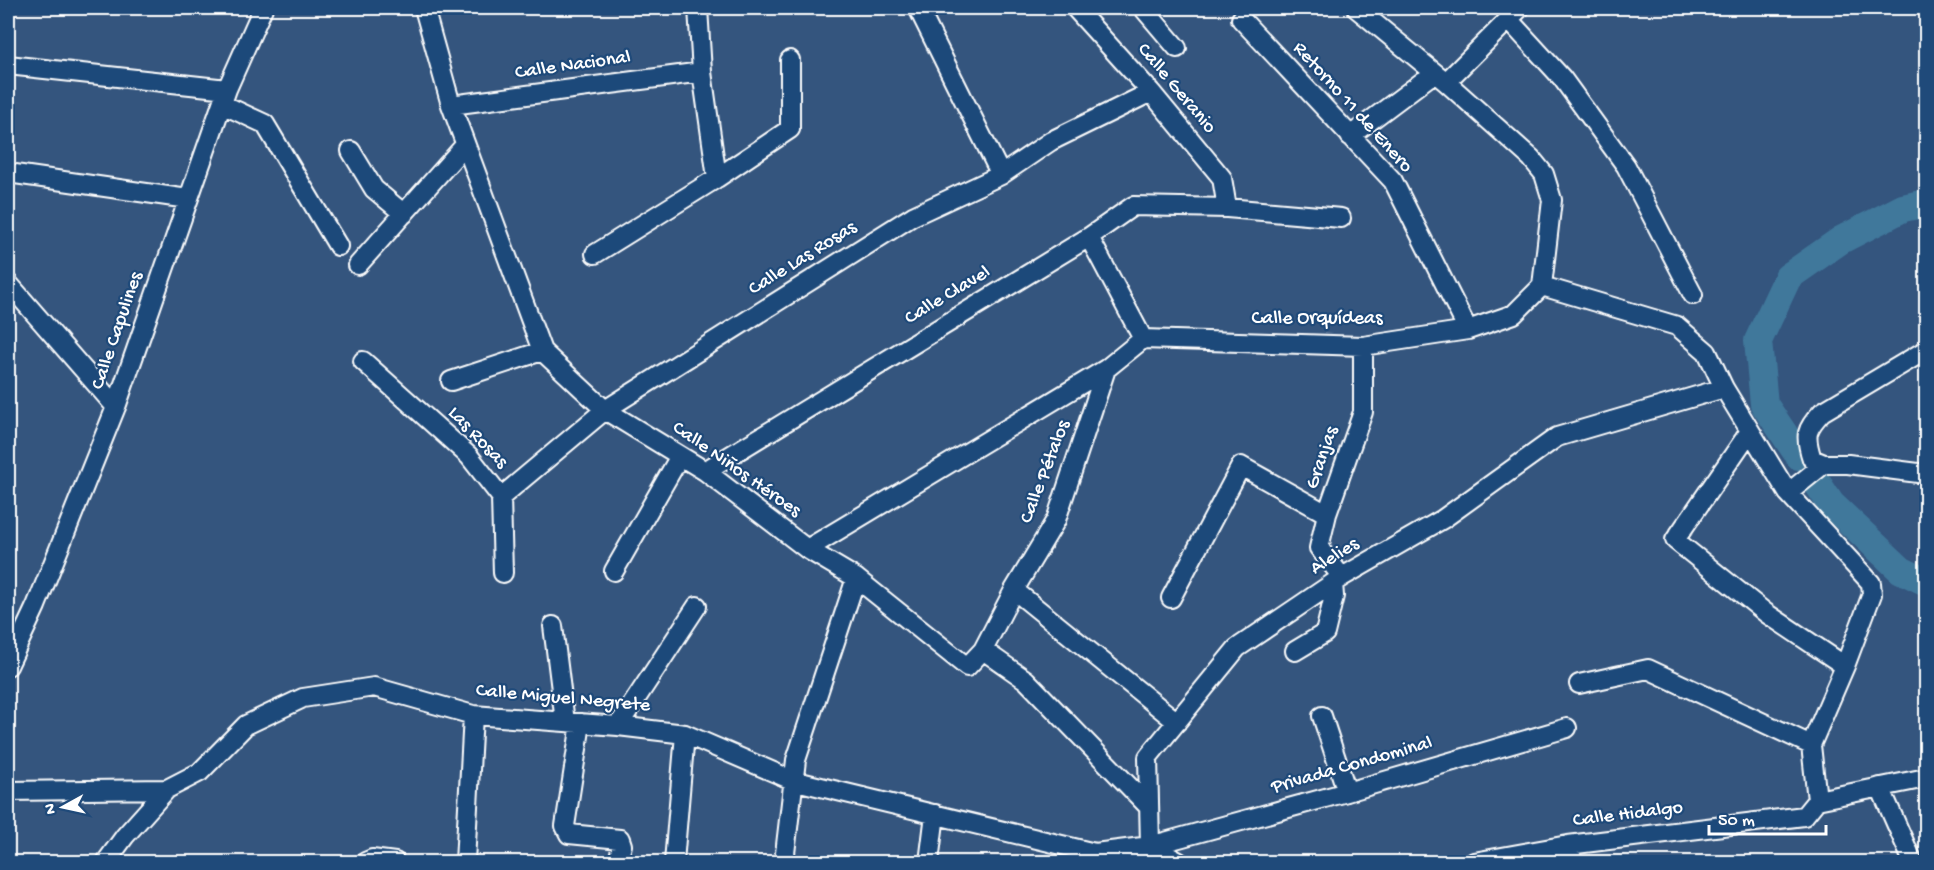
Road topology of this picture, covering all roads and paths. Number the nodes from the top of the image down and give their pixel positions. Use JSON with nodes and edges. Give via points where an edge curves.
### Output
{"nodes":[{"id":1,"x":263,"y":8,"type":"edge"},
{"id":2,"x":424,"y":8,"type":"edge"},
{"id":3,"x":698,"y":8,"type":"edge"},
{"id":4,"x":918,"y":8,"type":"edge"},
{"id":5,"x":1075,"y":8,"type":"edge"},
{"id":6,"x":1143,"y":8,"type":"edge"},
{"id":7,"x":1356,"y":8,"type":"edge"},
{"id":8,"x":1514,"y":13,"type":"edge"},
{"id":9,"x":1241,"y":19,"type":"dead end"},
{"id":10,"x":1177,"y":48,"type":"dead end"},
{"id":11,"x":790,"y":60,"type":"dead end"},
{"id":12,"x":8,"y":65,"type":"edge"},
{"id":13,"x":702,"y":72,"type":"junction"},
{"id":14,"x":1440,"y":78,"type":"junction"},
{"id":15,"x":1151,"y":92,"type":"junction"},
{"id":16,"x":225,"y":96,"type":"junction"},
{"id":17,"x":450,"y":105,"type":"junction"},
{"id":18,"x":1350,"y":136,"type":"junction"},
{"id":19,"x":465,"y":145,"type":"junction"},
{"id":20,"x":351,"y":151,"type":"dead end"},
{"id":21,"x":8,"y":173,"type":"edge"},
{"id":22,"x":1001,"y":175,"type":"junction"},
{"id":23,"x":717,"y":178,"type":"junction"},
{"id":24,"x":188,"y":199,"type":"junction"},
{"id":25,"x":1227,"y":208,"type":"junction"},
{"id":26,"x":404,"y":214,"type":"junction"},
{"id":27,"x":1341,"y":218,"type":"dead end"},
{"id":28,"x":1089,"y":237,"type":"junction"},
{"id":29,"x":338,"y":246,"type":"dead end"},
{"id":30,"x":595,"y":254,"type":"dead end"},
{"id":31,"x":358,"y":265,"type":"dead end"},
{"id":32,"x":8,"y":283,"type":"edge"},
{"id":33,"x":1542,"y":286,"type":"junction"},
{"id":34,"x":1693,"y":295,"type":"dead end"},
{"id":35,"x":1468,"y":330,"type":"junction"},
{"id":36,"x":1143,"y":339,"type":"junction"},
{"id":37,"x":1363,"y":346,"type":"junction"},
{"id":38,"x":1926,"y":350,"type":"edge"},
{"id":39,"x":542,"y":351,"type":"junction"},
{"id":40,"x":363,"y":361,"type":"dead end"},
{"id":41,"x":1106,"y":369,"type":"junction"},
{"id":42,"x":451,"y":381,"type":"dead end"},
{"id":43,"x":1724,"y":388,"type":"junction"},
{"id":44,"x":116,"y":407,"type":"junction"},
{"id":45,"x":605,"y":410,"type":"junction"},
{"id":46,"x":1750,"y":431,"type":"junction"},
{"id":47,"x":680,"y":456,"type":"junction"},
{"id":48,"x":1824,"y":464,"type":"junction"},
{"id":49,"x":705,"y":471,"type":"junction"},
{"id":50,"x":1926,"y":474,"type":"edge"},
{"id":51,"x":1788,"y":493,"type":"junction"},
{"id":52,"x":501,"y":497,"type":"junction"},
{"id":53,"x":1327,"y":514,"type":"junction"},
{"id":54,"x":807,"y":549,"type":"junction"},
{"id":55,"x":614,"y":571,"type":"dead end"},
{"id":56,"x":503,"y":573,"type":"dead end"},
{"id":57,"x":856,"y":578,"type":"junction"},
{"id":58,"x":1338,"y":580,"type":"junction"},
{"id":59,"x":1014,"y":590,"type":"junction"},
{"id":60,"x":1171,"y":598,"type":"dead end"},
{"id":61,"x":697,"y":606,"type":"dead end"},
{"id":62,"x":553,"y":626,"type":"dead end"},
{"id":63,"x":983,"y":650,"type":"junction"},
{"id":64,"x":1294,"y":651,"type":"dead end"},
{"id":65,"x":8,"y":666,"type":"edge"},
{"id":66,"x":1845,"y":666,"type":"junction"},
{"id":67,"x":1580,"y":684,"type":"dead end"},
{"id":68,"x":473,"y":715,"type":"junction"},
{"id":69,"x":1322,"y":716,"type":"dead end"},
{"id":70,"x":573,"y":722,"type":"junction"},
{"id":71,"x":1177,"y":722,"type":"junction"},
{"id":72,"x":618,"y":726,"type":"junction"},
{"id":73,"x":1567,"y":728,"type":"dead end"},
{"id":74,"x":685,"y":734,"type":"junction"},
{"id":75,"x":1811,"y":745,"type":"junction"},
{"id":76,"x":1926,"y":778,"type":"edge"},
{"id":77,"x":792,"y":780,"type":"junction"},
{"id":78,"x":1880,"y":787,"type":"junction"},
{"id":79,"x":167,"y":789,"type":"junction"},
{"id":80,"x":8,"y":791,"type":"edge"},
{"id":81,"x":1347,"y":792,"type":"junction"},
{"id":82,"x":1817,"y":800,"type":"junction"},
{"id":83,"x":1149,"y":807,"type":"junction"},
{"id":84,"x":934,"y":814,"type":"junction"},
{"id":85,"x":1150,"y":846,"type":"junction"},
{"id":86,"x":1571,"y":854,"type":"edge"},
{"id":87,"x":1093,"y":858,"type":"edge"},
{"id":88,"x":106,"y":862,"type":"edge"},
{"id":89,"x":365,"y":862,"type":"edge"},
{"id":90,"x":395,"y":862,"type":"edge"},
{"id":91,"x":465,"y":862,"type":"edge"},
{"id":92,"x":618,"y":862,"type":"edge"},
{"id":93,"x":674,"y":862,"type":"edge"},
{"id":94,"x":784,"y":862,"type":"edge"},
{"id":95,"x":929,"y":862,"type":"edge"},
{"id":96,"x":1179,"y":862,"type":"edge"},
{"id":97,"x":1474,"y":862,"type":"edge"},
{"id":98,"x":1913,"y":862,"type":"edge"}],
"edges":[{"from":1,"to":16,"type":"street","name":"Calle Capulines"},
{"from":2,"to":17,"type":"street","name":"Calle Niños Héroes"},
{"from":3,"to":13,"type":"street"},
{"from":4,"to":22,"type":"street"},
{"from":5,"to":15,"type":"street","name":"Calle Geranio"},
{"from":6,"to":10,"type":"street"},
{"from":7,"to":14,"type":"street"},
{"from":8,"to":14,"type":"street"},
{"from":8,"to":34,"type":"street","via":[[1626,166]]},
{"from":9,"to":18,"type":"street","name":"Retorno 11 de Enero"},
{"from":11,"to":23,"type":"street","via":[[790,129]]},
{"from":12,"to":16,"type":"street"},
{"from":13,"to":17,"type":"street","name":"Calle Nacional"},
{"from":13,"to":23,"type":"street"},
{"from":14,"to":18,"type":"street"},
{"from":14,"to":33,"type":"street","via":[[1544,174],[1552,200]]},
{"from":15,"to":22,"type":"street","name":"Calle Las Rosas","via":[[1051,141]]},
{"from":15,"to":25,"type":"street","name":"Calle Geranio","via":[[1222,178]]},
{"from":16,"to":24,"type":"street","name":"Calle Capulines"},
{"from":16,"to":29,"type":"street","via":[[265,124]]},
{"from":17,"to":19,"type":"street","name":"Calle Niños Héroes"},
{"from":18,"to":35,"type":"street","name":"Retorno 11 de Enero","via":[[1393,181]]},
{"from":19,"to":26,"type":"street"},
{"from":19,"to":39,"type":"street","name":"Calle Niños Héroes"},
{"from":20,"to":26,"type":"street","via":[[374,189]]},
{"from":21,"to":24,"type":"street"},
{"from":22,"to":45,"type":"street","name":"Calle Las Rosas","via":[[913,216]]},
{"from":23,"to":30,"type":"street"},
{"from":24,"to":44,"type":"street","name":"Calle Capulines"},
{"from":25,"to":27,"type":"street","name":"Calle Clavel"},
{"from":25,"to":28,"type":"street","name":"Calle Clavel","via":[[1133,206]]},
{"from":26,"to":31,"type":"street"},
{"from":28,"to":36,"type":"street"},
{"from":28,"to":49,"type":"street","name":"Calle Clavel"},
{"from":32,"to":44,"type":"street"},
{"from":33,"to":35,"type":"street","name":"Calle Orquídeas","via":[[1514,314]]},
{"from":33,"to":43,"type":"street","via":[[1677,326],[1707,352]]},
{"from":35,"to":37,"type":"street","name":"Calle Orquídeas"},
{"from":36,"to":37,"type":"street","name":"Calle Orquídeas"},
{"from":36,"to":41,"type":"street"},
{"from":37,"to":53,"type":"street","name":"Granjas","via":[[1363,412]]},
{"from":38,"to":48,"type":"street","via":[[1822,411],[1809,426],[1806,443],[1812,459]]},
{"from":39,"to":42,"type":"street"},
{"from":39,"to":45,"type":"street","name":"Calle Niños Héroes"},
{"from":40,"to":52,"type":"street","name":"Las Rosas","via":[[469,456]]},
{"from":41,"to":54,"type":"street"},
{"from":41,"to":59,"type":"street","name":"Calle Pétalos","via":[[1056,520]]},
{"from":43,"to":46,"type":"street"},
{"from":43,"to":58,"type":"street","name":"Alelies","via":[[1557,437],[1443,519]]},
{"from":44,"to":65,"type":"street","name":"Calle Capulines"},
{"from":45,"to":47,"type":"street","name":"Calle Niños Héroes"},
{"from":45,"to":52,"type":"street","name":"Calle Las Rosas"},
{"from":46,"to":51,"type":"street"},
{"from":46,"to":66,"type":"street","via":[[1675,540],[1766,613]]},
{"from":47,"to":49,"type":"street","name":"Calle Niños Héroes"},
{"from":47,"to":55,"type":"street"},
{"from":48,"to":50,"type":"street"},
{"from":48,"to":51,"type":"street"},
{"from":49,"to":54,"type":"street","name":"Calle Niños Héroes"},
{"from":51,"to":66,"type":"street","via":[[1871,583],[1872,594]]},
{"from":52,"to":56,"type":"street","name":"Las Rosas"},
{"from":53,"to":58,"type":"street","name":"Granjas","via":[[1319,548]]},
{"from":53,"to":60,"type":"street","via":[[1241,466]]},
{"from":54,"to":57,"type":"street","name":"Calle Niños Héroes"},
{"from":57,"to":63,"type":"street","name":"Calle Niños Héroes","via":[[968,667]]},
{"from":57,"to":77,"type":"street"},
{"from":58,"to":64,"type":"street","via":[[1325,633]]},
{"from":58,"to":71,"type":"street","name":"Alelies","via":[[1237,648]]},
{"from":59,"to":63,"type":"street","name":"Calle Pétalos"},
{"from":59,"to":71,"type":"street"},
{"from":61,"to":72,"type":"street"},
{"from":62,"to":70,"type":"street"},
{"from":63,"to":83,"type":"street","via":[[1026,680]]},
{"from":66,"to":75,"type":"street"},
{"from":67,"to":75,"type":"street","via":[[1648,669]]},
{"from":68,"to":70,"type":"street","name":"Calle Miguel Negrete"},
{"from":68,"to":79,"type":"street","name":"Calle Miguel Negrete","via":[[374,687],[303,698],[246,725],[200,772]]},
{"from":68,"to":91,"type":"street"},
{"from":69,"to":81,"type":"street"},
{"from":70,"to":72,"type":"street","name":"Calle Miguel Negrete"},
{"from":70,"to":92,"type":"street","via":[[565,826],[569,834],[620,839]]},
{"from":71,"to":83,"type":"street","name":"Alelies","via":[[1148,757]]},
{"from":72,"to":74,"type":"street","name":"Calle Miguel Negrete"},
{"from":73,"to":81,"type":"street","name":"Privada Condominal"},
{"from":74,"to":77,"type":"street","name":"Calle Miguel Negrete"},
{"from":74,"to":93,"type":"street"},
{"from":75,"to":82,"type":"street"},
{"from":76,"to":78,"type":"street"},
{"from":77,"to":84,"type":"street","name":"Calle Miguel Negrete"},
{"from":77,"to":94,"type":"street"},
{"from":78,"to":82,"type":"street"},
{"from":78,"to":98,"type":"street"},
{"from":79,"to":80,"type":"street","name":"Calle Miguel Negrete"},
{"from":79,"to":88,"type":"street"},
{"from":81,"to":85,"type":"street","name":"Privada Condominal"},
{"from":82,"to":86,"type":"street","name":"Calle Hidalgo","via":[[1804,816]]},
{"from":83,"to":85,"type":"street","name":"Alelies"},
{"from":84,"to":87,"type":"street","name":"Calle Miguel Negrete"},
{"from":84,"to":95,"type":"street"},
{"from":85,"to":87,"type":"street"},
{"from":85,"to":96,"type":"street"},
{"from":86,"to":97,"type":"street","name":"Calle Hidalgo"},
{"from":89,"to":90,"type":"street"}]}
